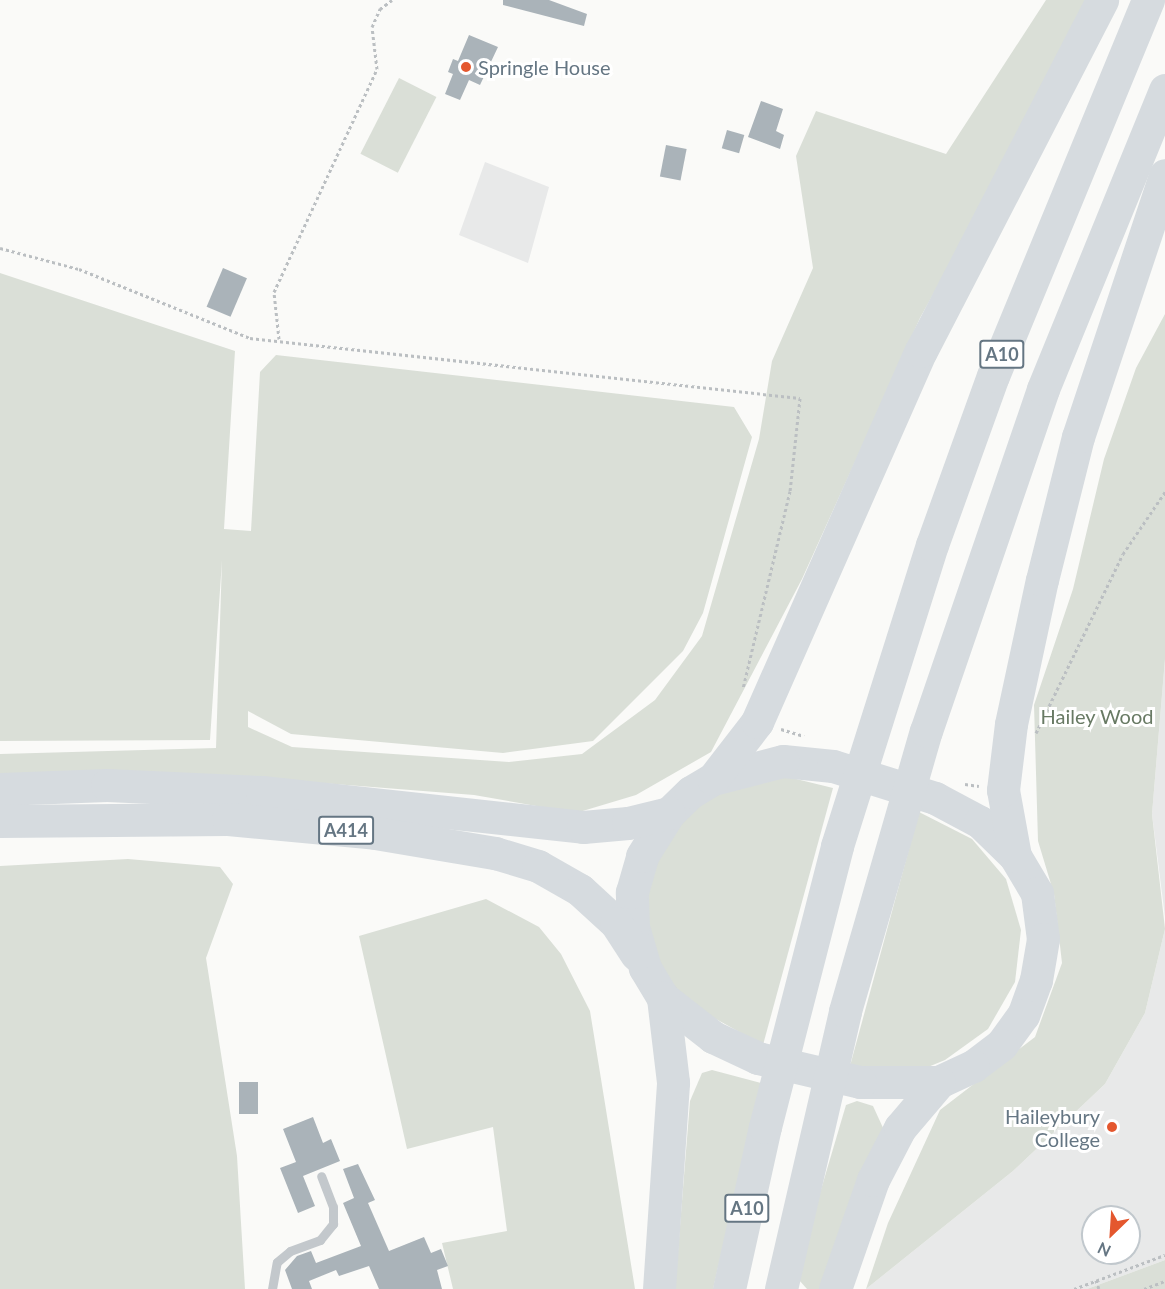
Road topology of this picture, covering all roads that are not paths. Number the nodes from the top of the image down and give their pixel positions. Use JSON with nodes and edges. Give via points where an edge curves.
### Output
{"nodes":[{"id":1,"x":1102,"y":0,"type":"edge"},
{"id":2,"x":1149,"y":0,"type":"edge"},
{"id":3,"x":1165,"y":90,"type":"edge"},
{"id":4,"x":1165,"y":175,"type":"edge"},
{"id":5,"x":713,"y":779,"type":"junction"},
{"id":6,"x":0,"y":789,"type":"edge"},
{"id":7,"x":669,"y":813,"type":"junction"},
{"id":8,"x":0,"y":821,"type":"edge"},
{"id":9,"x":1015,"y":856,"type":"junction"},
{"id":10,"x":645,"y":968,"type":"junction"},
{"id":11,"x":663,"y":998,"type":"junction"},
{"id":12,"x":939,"y":1082,"type":"junction"},
{"id":13,"x":321,"y":1176,"type":"dead end"},
{"id":14,"x":272,"y":1289,"type":"edge"},
{"id":15,"x":659,"y":1289,"type":"edge"},
{"id":16,"x":729,"y":1289,"type":"edge"},
{"id":17,"x":782,"y":1289,"type":"edge"},
{"id":18,"x":835,"y":1289,"type":"edge"}],
"edges":[{"from":1,"to":5,"type":"highway","via":[[921,351],[757,722]]},
{"from":2,"to":16,"type":"highway","number":"A10","via":[[993,376],[932,545],[837,846],[765,1127]]},
{"from":3,"to":17,"type":"highway","number":"A10","via":[[1043,389],[926,730],[845,1011]]},
{"from":4,"to":9,"type":"highway","via":[[1078,437],[1042,580],[1011,724],[1003,790]]},
{"from":5,"to":7,"type":"highway"},
{"from":5,"to":9,"type":"highway","via":[[783,761],[833,766],[935,798],[980,822]]},
{"from":6,"to":7,"type":"highway","number":"A414","via":[[107,785],[251,791],[583,827],[607,827]]},
{"from":7,"to":10,"type":"highway","via":[[642,856],[632,892],[633,927]]},
{"from":8,"to":10,"type":"highway","number":"A414","via":[[228,819],[375,833],[495,853],[538,866],[580,890],[615,923]]},
{"from":9,"to":12,"type":"highway","via":[[1037,893],[1043,939],[1036,980],[1023,1015],[1002,1045]]},
{"from":10,"to":11,"type":"highway"},
{"from":11,"to":12,"type":"highway","via":[[713,1037],[758,1058],[860,1082]]},
{"from":11,"to":15,"type":"highway","via":[[673,1082]]},
{"from":12,"to":18,"type":"highway","via":[[900,1128],[879,1170]]},
{"from":13,"to":14,"type":"lane","via":[[333,1207],[333,1224],[320,1240],[290,1251],[277,1262]]}]}
